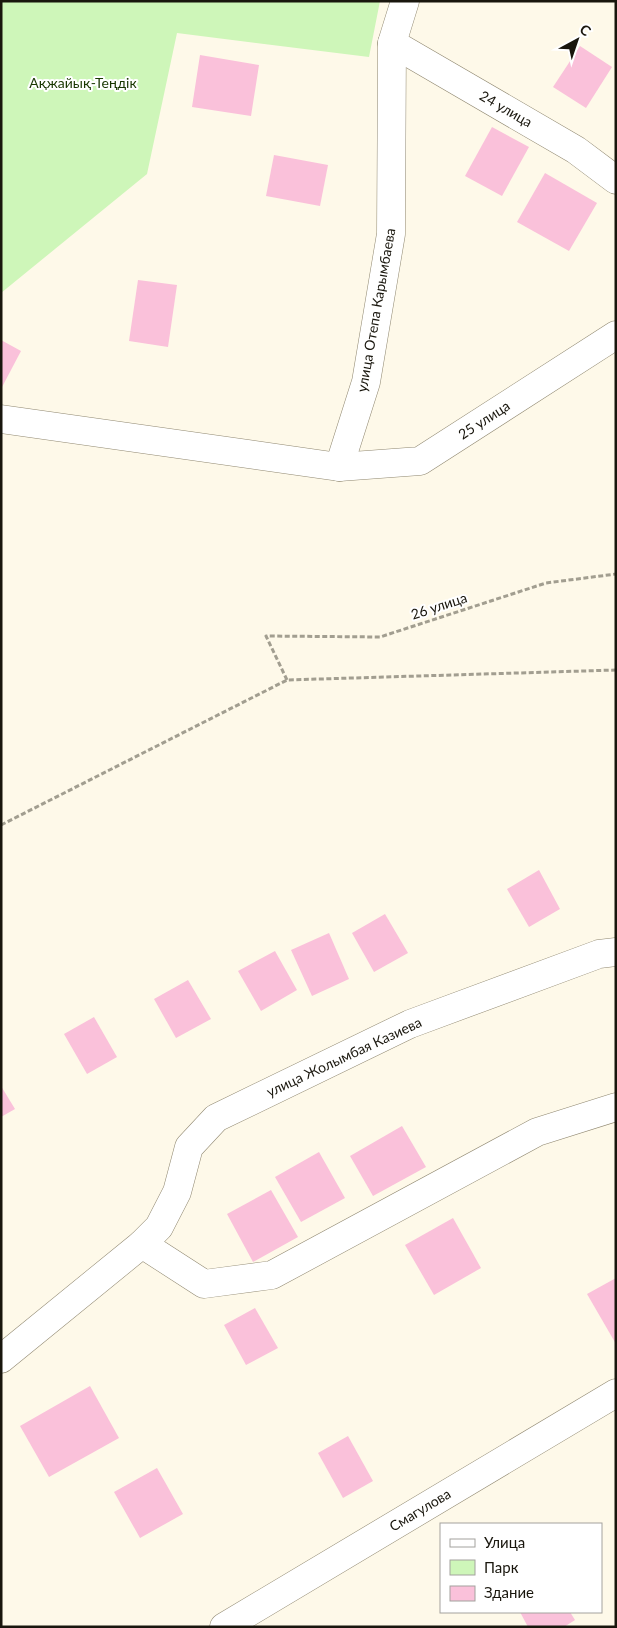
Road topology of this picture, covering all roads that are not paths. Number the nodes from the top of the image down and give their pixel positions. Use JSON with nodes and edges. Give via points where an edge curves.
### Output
{"nodes":[{"id":1,"x":405,"y":1,"type":"edge"},
{"id":2,"x":392,"y":43,"type":"junction"},
{"id":3,"x":616,"y":180,"type":"edge"},
{"id":4,"x":616,"y":335,"type":"edge"},
{"id":5,"x":1,"y":419,"type":"edge"},
{"id":6,"x":339,"y":467,"type":"junction"},
{"id":7,"x":616,"y":952,"type":"edge"},
{"id":8,"x":616,"y":1107,"type":"edge"},
{"id":9,"x":142,"y":1244,"type":"junction"},
{"id":10,"x":1,"y":1359,"type":"edge"},
{"id":11,"x":616,"y":1393,"type":"edge"},
{"id":12,"x":224,"y":1627,"type":"edge"}],
"edges":[{"from":1,"to":2,"type":"street","name":"улица Отепа Карымбаева"},
{"from":2,"to":3,"type":"street","name":"24 улица","via":[[576,150]]},
{"from":2,"to":6,"type":"street","name":"улица Отепа Карымбаева","via":[[391,234],[366,382]]},
{"from":4,"to":6,"type":"street","name":"25 улица","via":[[420,461]]},
{"from":5,"to":6,"type":"street","name":"25 улица"},
{"from":7,"to":9,"type":"street","name":"улица Жолымбая Казиева","via":[[599,954],[410,1024],[216,1118],[188,1148],[177,1192],[159,1227]]},
{"from":8,"to":9,"type":"street","via":[[537,1132],[272,1276],[204,1284]]},
{"from":9,"to":10,"type":"street","name":"улица Жолымбая Казиева"},
{"from":11,"to":12,"type":"street","name":"Смагулова"}]}
